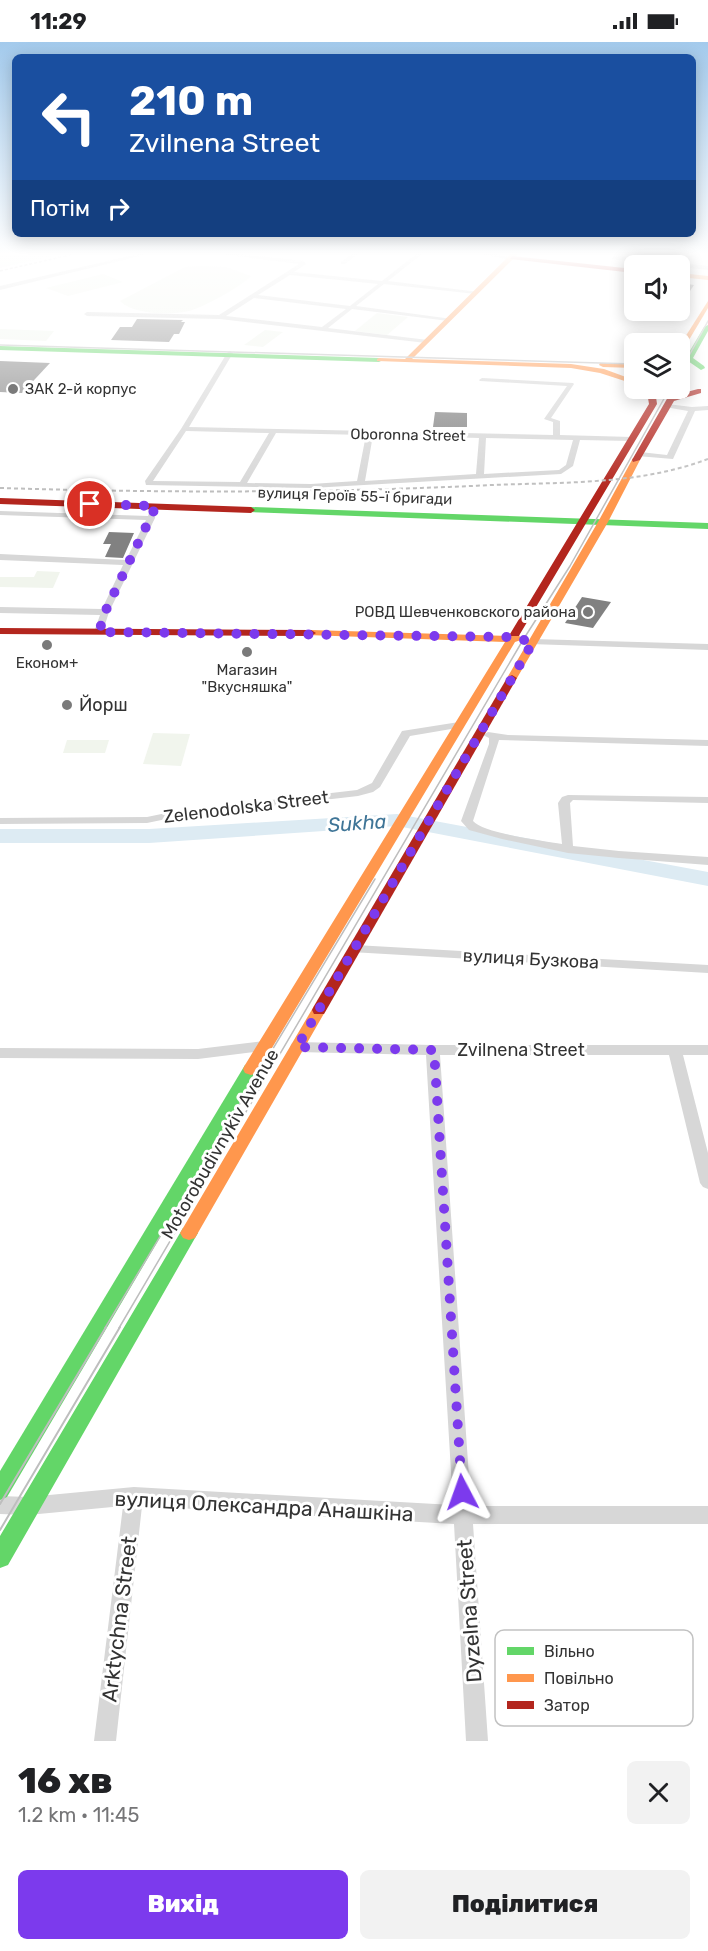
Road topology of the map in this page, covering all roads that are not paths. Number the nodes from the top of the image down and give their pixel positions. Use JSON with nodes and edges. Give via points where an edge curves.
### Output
{"nodes":[{"id":1,"x":360,"y":333,"type":"edge"},
{"id":2,"x":434,"y":333,"type":"edge"},
{"id":3,"x":704,"y":333,"type":"edge"},
{"id":4,"x":426,"y":341,"type":"junction"},
{"id":5,"x":0,"y":347,"type":"edge"},
{"id":6,"x":230,"y":354,"type":"junction"},
{"id":7,"x":408,"y":359,"type":"junction"},
{"id":8,"x":624,"y":366,"type":"edge"},
{"id":9,"x":690,"y":367,"type":"edge"},
{"id":10,"x":705,"y":368,"type":"edge"},
{"id":11,"x":482,"y":380,"type":"dead end"},
{"id":12,"x":624,"y":380,"type":"edge"},
{"id":13,"x":703,"y":390,"type":"edge"},
{"id":14,"x":652,"y":399,"type":"edge"},
{"id":15,"x":667,"y":406,"type":"junction"},
{"id":16,"x":708,"y":408,"type":"edge"},
{"id":17,"x":692,"y":409,"type":"junction"},
{"id":18,"x":184,"y":429,"type":"junction"},
{"id":19,"x":273,"y":432,"type":"junction"},
{"id":20,"x":370,"y":435,"type":"junction"},
{"id":21,"x":483,"y":436,"type":"junction"},
{"id":22,"x":556,"y":438,"type":"junction"},
{"id":23,"x":577,"y":438,"type":"junction"},
{"id":24,"x":632,"y":440,"type":"junction"},
{"id":25,"x":640,"y":454,"type":"junction"},
{"id":26,"x":480,"y":476,"type":"junction"},
{"id":27,"x":361,"y":482,"type":"junction"},
{"id":28,"x":242,"y":485,"type":"junction"},
{"id":29,"x":0,"y":501,"type":"edge"},
{"id":30,"x":153,"y":512,"type":"junction"},
{"id":31,"x":0,"y":513,"type":"edge"},
{"id":32,"x":585,"y":521,"type":"junction"},
{"id":33,"x":603,"y":522,"type":"junction"},
{"id":34,"x":708,"y":526,"type":"edge"},
{"id":35,"x":0,"y":557,"type":"edge"},
{"id":36,"x":128,"y":563,"type":"junction"},
{"id":37,"x":0,"y":610,"type":"edge"},
{"id":38,"x":105,"y":612,"type":"junction"},
{"id":39,"x":0,"y":631,"type":"edge"},
{"id":40,"x":99,"y":632,"type":"junction"},
{"id":41,"x":511,"y":637,"type":"junction"},
{"id":42,"x":533,"y":642,"type":"junction"},
{"id":43,"x":708,"y":647,"type":"edge"},
{"id":44,"x":459,"y":725,"type":"junction"},
{"id":45,"x":488,"y":735,"type":"junction"},
{"id":46,"x":708,"y":743,"type":"edge"},
{"id":47,"x":708,"y":800,"type":"edge"},
{"id":48,"x":0,"y":821,"type":"edge"},
{"id":49,"x":568,"y":849,"type":"junction"},
{"id":50,"x":708,"y":861,"type":"edge"},
{"id":51,"x":355,"y":949,"type":"junction"},
{"id":52,"x":708,"y":969,"type":"edge"},
{"id":53,"x":264,"y":1046,"type":"junction"},
{"id":54,"x":297,"y":1047,"type":"junction"},
{"id":55,"x":434,"y":1050,"type":"junction"},
{"id":56,"x":675,"y":1050,"type":"junction"},
{"id":57,"x":708,"y":1050,"type":"edge"},
{"id":58,"x":0,"y":1053,"type":"edge"},
{"id":59,"x":708,"y":1183,"type":"edge"},
{"id":60,"x":0,"y":1490,"type":"edge"},
{"id":61,"x":134,"y":1496,"type":"junction"},
{"id":62,"x":0,"y":1505,"type":"edge"},
{"id":63,"x":28,"y":1506,"type":"junction"},
{"id":64,"x":463,"y":1515,"type":"junction"},
{"id":65,"x":708,"y":1515,"type":"edge"},
{"id":66,"x":0,"y":1557,"type":"edge"},
{"id":67,"x":105,"y":1741,"type":"edge"},
{"id":68,"x":477,"y":1741,"type":"edge"}],
"edges":[{"from":1,"to":4,"type":"street"},
{"from":2,"to":4,"type":"main road"},
{"from":3,"to":10,"type":"main road","via":[[689,359]]},
{"from":4,"to":7,"type":"main road"},
{"from":5,"to":6,"type":"main road"},
{"from":6,"to":7,"type":"main road"},
{"from":6,"to":12,"type":"main road","via":[[572,366]]},
{"from":6,"to":18,"type":"street"},
{"from":7,"to":8,"type":"main road"},
{"from":9,"to":10,"type":"main road"},
{"from":11,"to":22,"type":"street","via":[[571,384],[547,419],[557,421]]},
{"from":13,"to":15,"type":"main road","via":[[675,397]]},
{"from":14,"to":24,"type":"main road","name":"Motorobudivnykiv Avenue"},
{"from":15,"to":17,"type":"street"},
{"from":15,"to":25,"type":"main road","name":"Motorobudivnykiv Avenue"},
{"from":16,"to":17,"type":"street"},
{"from":17,"to":25,"type":"street","via":[[670,457]]},
{"from":18,"to":19,"type":"street","name":"Oboronna Street"},
{"from":18,"to":28,"type":"street","name":"вулиця Героїв 55-ї бригади","via":[[149,483]]},
{"from":19,"to":20,"type":"street","name":"Oboronna Street"},
{"from":19,"to":28,"type":"street"},
{"from":20,"to":21,"type":"street","name":"Oboronna Street"},
{"from":20,"to":27,"type":"street"},
{"from":21,"to":22,"type":"street","name":"Oboronna Street"},
{"from":21,"to":26,"type":"street"},
{"from":22,"to":23,"type":"street","name":"Oboronna Street"},
{"from":23,"to":24,"type":"street","name":"Oboronna Street"},
{"from":23,"to":26,"type":"street","name":"вулиця Героїв 55-ї бригади","via":[[569,466],[561,472]]},
{"from":24,"to":32,"type":"main road","name":"Motorobudivnykiv Avenue"},
{"from":25,"to":33,"type":"main road","name":"Motorobudivnykiv Avenue"},
{"from":26,"to":27,"type":"street","name":"вулиця Героїв 55-ї бригади"},
{"from":27,"to":28,"type":"street","name":"вулиця Героїв 55-ї бригади"},
{"from":29,"to":30,"type":"main road","name":"вулиця Героїв 55-ї бригади"},
{"from":30,"to":31,"type":"street"},
{"from":30,"to":32,"type":"main road","name":"вулиця Героїв 55-ї бригади"},
{"from":30,"to":36,"type":"street"},
{"from":32,"to":33,"type":"main road","name":"вулиця Героїв 55-ї бригади"},
{"from":32,"to":41,"type":"main road","name":"Motorobudivnykiv Avenue"},
{"from":33,"to":34,"type":"main road","name":"вулиця Героїв 55-ї бригади"},
{"from":33,"to":42,"type":"main road","name":"Motorobudivnykiv Avenue"},
{"from":35,"to":36,"type":"street"},
{"from":36,"to":38,"type":"street"},
{"from":37,"to":38,"type":"street"},
{"from":38,"to":40,"type":"street"},
{"from":39,"to":40,"type":"main road"},
{"from":40,"to":41,"type":"main road"},
{"from":41,"to":42,"type":"main road"},
{"from":41,"to":44,"type":"main road","name":"Motorobudivnykiv Avenue"},
{"from":42,"to":43,"type":"street"},
{"from":42,"to":45,"type":"main road","name":"Motorobudivnykiv Avenue"},
{"from":44,"to":48,"type":"street","name":"Zelenodolska Street","via":[[406,733],[376,785],[358,793],[147,820]]},
{"from":44,"to":53,"type":"main road","name":"Motorobudivnykiv Avenue"},
{"from":45,"to":46,"type":"street"},
{"from":45,"to":49,"type":"street","via":[[494,744],[467,821],[469,825]]},
{"from":45,"to":51,"type":"main road","name":"Motorobudivnykiv Avenue","via":[[440,802]]},
{"from":47,"to":49,"type":"street","via":[[572,796],[564,803]]},
{"from":49,"to":50,"type":"street","via":[[622,857]]},
{"from":51,"to":52,"type":"street","name":"вулиця Бузкова"},
{"from":51,"to":54,"type":"main road","name":"Motorobudivnykiv Avenue"},
{"from":53,"to":58,"type":"street","via":[[198,1054]]},
{"from":53,"to":60,"type":"main road","name":"Motorobudivnykiv Avenue"},
{"from":54,"to":55,"type":"street","name":"Zvilnena Street"},
{"from":54,"to":63,"type":"main road","name":"Motorobudivnykiv Avenue"},
{"from":55,"to":56,"type":"street","name":"Zvilnena Street"},
{"from":55,"to":64,"type":"street","name":"Dyzelna Street"},
{"from":56,"to":57,"type":"street","name":"Zvilnena Street"},
{"from":56,"to":59,"type":"street"},
{"from":61,"to":63,"type":"street","name":"вулиця Олександра Анашкіна"},
{"from":61,"to":64,"type":"street","name":"вулиця Олександра Анашкіна"},
{"from":61,"to":67,"type":"street","name":"Arktychna Street"},
{"from":62,"to":63,"type":"street","name":"вулиця Олександра Анашкіна"},
{"from":63,"to":66,"type":"main road","name":"Motorobudivnykiv Avenue"},
{"from":64,"to":65,"type":"street","name":"вулиця Олександра Анашкіна"},
{"from":64,"to":68,"type":"street","name":"Dyzelna Street"}]}
